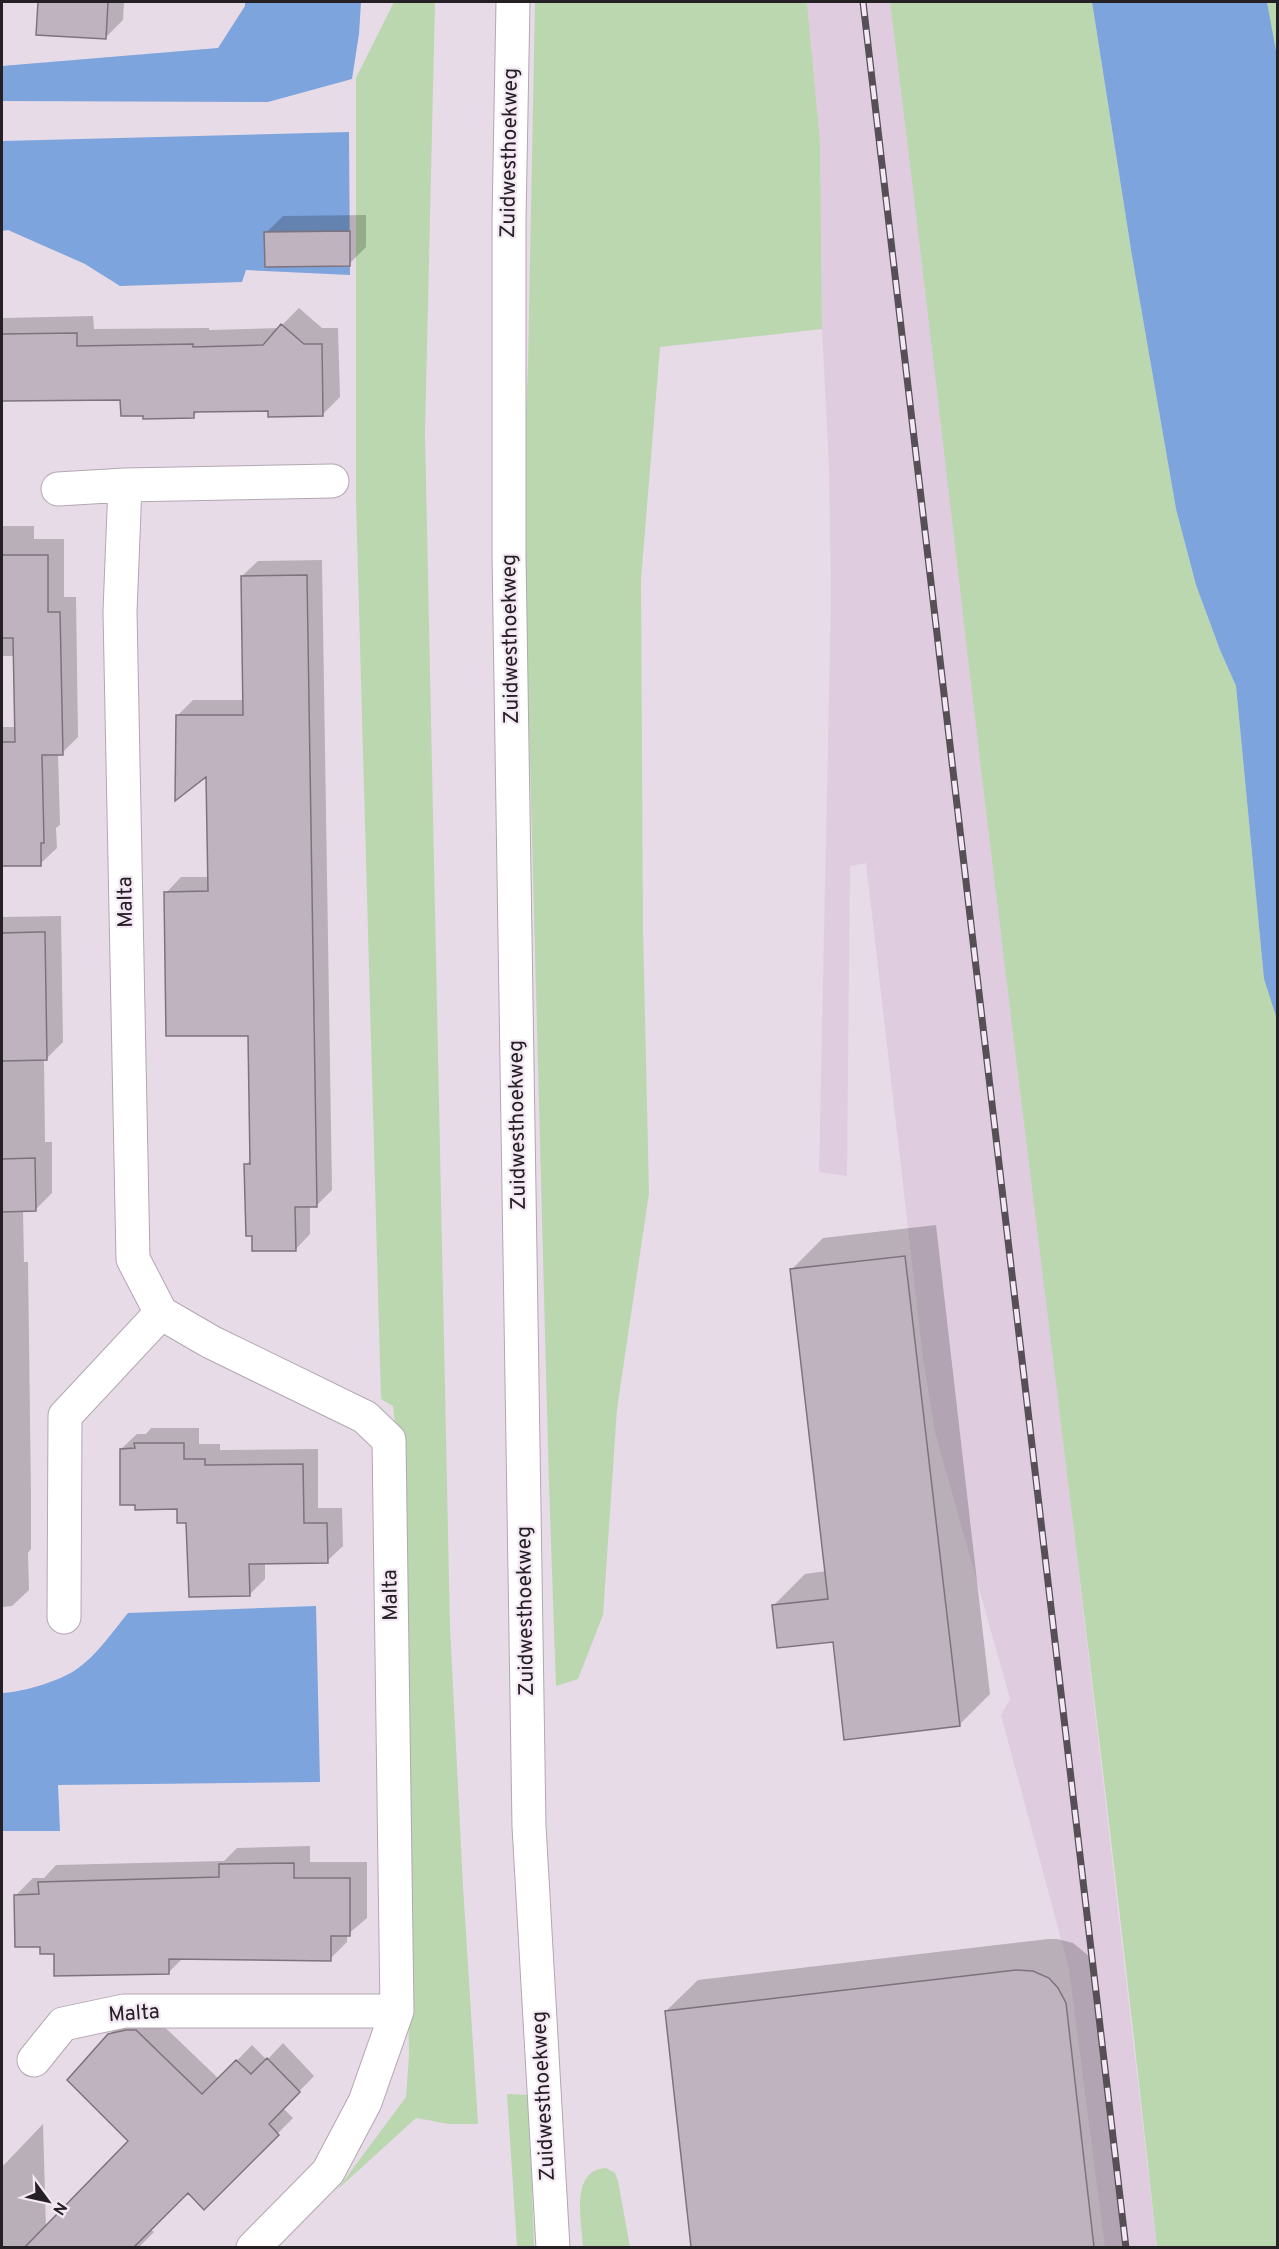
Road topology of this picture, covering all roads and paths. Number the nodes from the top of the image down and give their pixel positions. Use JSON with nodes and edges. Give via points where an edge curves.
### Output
{"nodes":[{"id":1,"x":513,"y":2,"type":"edge"},
{"id":2,"x":332,"y":481,"type":"dead end"},
{"id":3,"x":125,"y":485,"type":"junction"},
{"id":4,"x":58,"y":489,"type":"dead end"},
{"id":5,"x":160,"y":1313,"type":"junction"},
{"id":6,"x":64,"y":1617,"type":"dead end"},
{"id":7,"x":397,"y":2011,"type":"junction"},
{"id":8,"x":34,"y":2060,"type":"dead end"},
{"id":9,"x":253,"y":2247,"type":"edge"},
{"id":10,"x":553,"y":2247,"type":"edge"}],
"edges":[{"from":1,"to":10,"type":"street","name":"Zuidwesthoekweg","via":[[509,556],[529,1826]]},
{"from":2,"to":3,"type":"street"},
{"from":3,"to":4,"type":"street"},
{"from":3,"to":5,"type":"street","name":"Malta","via":[[120,612],[134,1259]]},
{"from":5,"to":6,"type":"street","via":[[65,1416]]},
{"from":5,"to":7,"type":"street","name":"Malta","via":[[365,1417],[388,1440]]},
{"from":7,"to":8,"type":"street","name":"Malta","via":[[124,2011],[63,2024]]},
{"from":7,"to":9,"type":"street","name":"Malta","via":[[365,2102],[328,2172]]}]}
